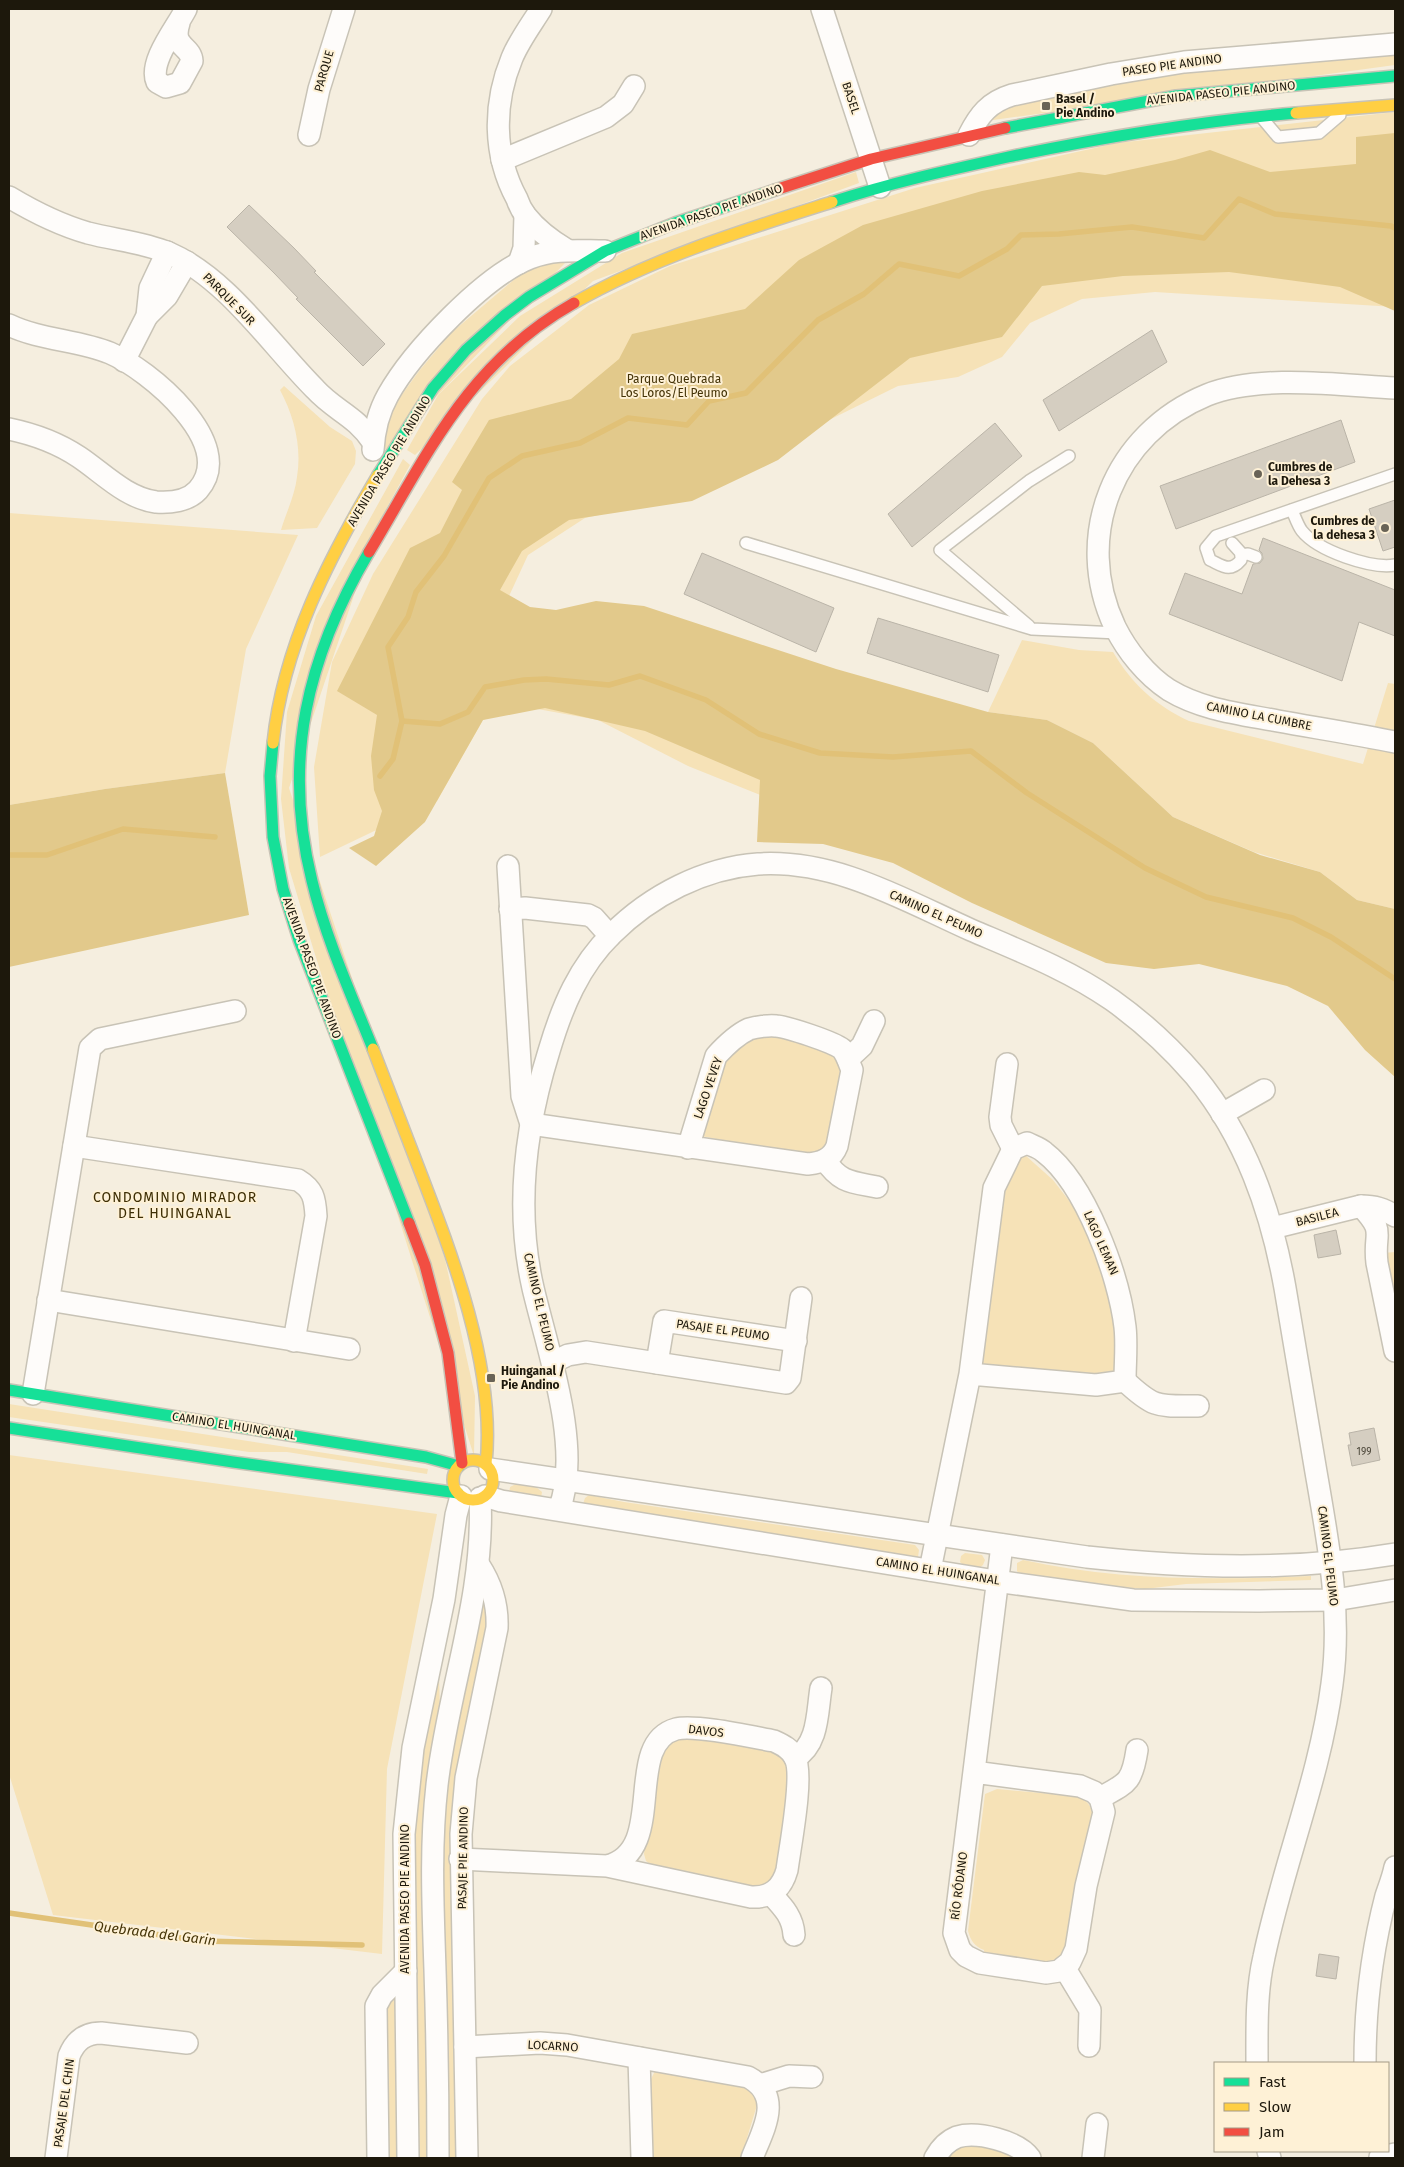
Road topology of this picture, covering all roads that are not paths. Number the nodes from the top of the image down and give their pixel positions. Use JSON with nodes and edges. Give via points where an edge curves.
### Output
{"nodes":[{"id":1,"x":344,"y":9,"type":"edge"},
{"id":2,"x":541,"y":9,"type":"edge"},
{"id":3,"x":822,"y":9,"type":"edge"},
{"id":4,"x":1395,"y":44,"type":"edge"},
{"id":5,"x":1395,"y":76,"type":"edge"},
{"id":6,"x":634,"y":86,"type":"dead end"},
{"id":7,"x":1395,"y":105,"type":"edge"},
{"id":8,"x":1345,"y":111,"type":"junction"},
{"id":9,"x":1261,"y":116,"type":"junction"},
{"id":10,"x":309,"y":135,"type":"dead end"},
{"id":11,"x":969,"y":136,"type":"junction"},
{"id":12,"x":871,"y":159,"type":"junction"},
{"id":13,"x":502,"y":160,"type":"junction"},
{"id":14,"x":880,"y":187,"type":"junction"},
{"id":15,"x":9,"y":197,"type":"edge"},
{"id":16,"x":525,"y":215,"type":"junction"},
{"id":17,"x":567,"y":250,"type":"junction"},
{"id":18,"x":605,"y":251,"type":"junction"},
{"id":19,"x":167,"y":252,"type":"junction"},
{"id":20,"x":187,"y":262,"type":"junction"},
{"id":21,"x":519,"y":263,"type":"junction"},
{"id":22,"x":146,"y":316,"type":"junction"},
{"id":23,"x":9,"y":324,"type":"edge"},
{"id":24,"x":124,"y":361,"type":"junction"},
{"id":25,"x":1395,"y":388,"type":"edge"},
{"id":26,"x":388,"y":395,"type":"junction"},
{"id":27,"x":341,"y":410,"type":"junction"},
{"id":28,"x":9,"y":429,"type":"edge"},
{"id":29,"x":373,"y":442,"type":"junction"},
{"id":30,"x":1069,"y":456,"type":"dead end"},
{"id":31,"x":1395,"y":474,"type":"edge"},
{"id":32,"x":374,"y":483,"type":"junction"},
{"id":33,"x":1292,"y":510,"type":"junction"},
{"id":34,"x":746,"y":543,"type":"dead end"},
{"id":35,"x":1232,"y":543,"type":"dead end"},
{"id":36,"x":1241,"y":555,"type":"junction"},
{"id":37,"x":1256,"y":557,"type":"dead end"},
{"id":38,"x":1395,"y":565,"type":"edge"},
{"id":39,"x":1032,"y":629,"type":"junction"},
{"id":40,"x":1118,"y":633,"type":"junction"},
{"id":41,"x":1395,"y":742,"type":"edge"},
{"id":42,"x":508,"y":866,"type":"dead end"},
{"id":43,"x":510,"y":909,"type":"junction"},
{"id":44,"x":610,"y":936,"type":"junction"},
{"id":45,"x":235,"y":1010,"type":"dead end"},
{"id":46,"x":874,"y":1021,"type":"dead end"},
{"id":47,"x":848,"y":1059,"type":"junction"},
{"id":48,"x":1007,"y":1064,"type":"dead end"},
{"id":49,"x":1264,"y":1090,"type":"dead end"},
{"id":50,"x":1222,"y":1114,"type":"junction"},
{"id":51,"x":530,"y":1124,"type":"junction"},
{"id":52,"x":74,"y":1146,"type":"junction"},
{"id":53,"x":688,"y":1148,"type":"junction"},
{"id":54,"x":1013,"y":1149,"type":"junction"},
{"id":55,"x":826,"y":1160,"type":"junction"},
{"id":56,"x":877,"y":1187,"type":"dead end"},
{"id":57,"x":1361,"y":1206,"type":"junction"},
{"id":58,"x":1395,"y":1216,"type":"edge"},
{"id":59,"x":1272,"y":1228,"type":"junction"},
{"id":60,"x":801,"y":1298,"type":"dead end"},
{"id":61,"x":48,"y":1300,"type":"junction"},
{"id":62,"x":294,"y":1341,"type":"junction"},
{"id":63,"x":796,"y":1341,"type":"junction"},
{"id":64,"x":349,"y":1349,"type":"dead end"},
{"id":65,"x":1395,"y":1351,"type":"edge"},
{"id":66,"x":553,"y":1362,"type":"junction"},
{"id":67,"x":657,"y":1363,"type":"junction"},
{"id":68,"x":970,"y":1374,"type":"junction"},
{"id":69,"x":1125,"y":1381,"type":"junction"},
{"id":70,"x":9,"y":1390,"type":"edge"},
{"id":71,"x":33,"y":1394,"type":"junction"},
{"id":72,"x":1198,"y":1406,"type":"dead end"},
{"id":73,"x":9,"y":1428,"type":"edge"},
{"id":74,"x":461,"y":1464,"type":"junction"},
{"id":75,"x":488,"y":1466,"type":"junction"},
{"id":76,"x":566,"y":1478,"type":"junction"},
{"id":77,"x":471,"y":1496,"type":"junction"},
{"id":78,"x":558,"y":1509,"type":"junction"},
{"id":79,"x":936,"y":1535,"type":"junction"},
{"id":80,"x":1002,"y":1545,"type":"junction"},
{"id":81,"x":1395,"y":1554,"type":"edge"},
{"id":82,"x":1331,"y":1562,"type":"junction"},
{"id":83,"x":479,"y":1565,"type":"junction"},
{"id":84,"x":930,"y":1570,"type":"junction"},
{"id":85,"x":996,"y":1581,"type":"junction"},
{"id":86,"x":1395,"y":1590,"type":"edge"},
{"id":87,"x":1335,"y":1600,"type":"junction"},
{"id":88,"x":821,"y":1688,"type":"dead end"},
{"id":89,"x":1137,"y":1750,"type":"dead end"},
{"id":90,"x":795,"y":1758,"type":"junction"},
{"id":91,"x":974,"y":1772,"type":"junction"},
{"id":92,"x":1100,"y":1798,"type":"junction"},
{"id":93,"x":636,"y":1843,"type":"junction"},
{"id":94,"x":460,"y":1859,"type":"junction"},
{"id":95,"x":607,"y":1866,"type":"junction"},
{"id":96,"x":1395,"y":1868,"type":"edge"},
{"id":97,"x":658,"y":1877,"type":"junction"},
{"id":98,"x":771,"y":1894,"type":"junction"},
{"id":99,"x":794,"y":1935,"type":"dead end"},
{"id":100,"x":1064,"y":1967,"type":"junction"},
{"id":101,"x":406,"y":1971,"type":"junction"},
{"id":102,"x":187,"y":2043,"type":"dead end"},
{"id":103,"x":1089,"y":2046,"type":"dead end"},
{"id":104,"x":465,"y":2047,"type":"junction"},
{"id":105,"x":640,"y":2058,"type":"junction"},
{"id":106,"x":1257,"y":2062,"type":"edge"},
{"id":107,"x":1365,"y":2062,"type":"edge"},
{"id":108,"x":812,"y":2076,"type":"dead end"},
{"id":109,"x":760,"y":2085,"type":"junction"},
{"id":110,"x":1098,"y":2124,"type":"dead end"},
{"id":111,"x":56,"y":2158,"type":"edge"},
{"id":112,"x":378,"y":2158,"type":"edge"},
{"id":113,"x":408,"y":2158,"type":"edge"},
{"id":114,"x":438,"y":2158,"type":"edge"},
{"id":115,"x":467,"y":2158,"type":"edge"},
{"id":116,"x":642,"y":2158,"type":"edge"},
{"id":117,"x":752,"y":2158,"type":"edge"},
{"id":118,"x":935,"y":2158,"type":"edge"},
{"id":119,"x":1030,"y":2158,"type":"edge"},
{"id":120,"x":1094,"y":2158,"type":"edge"}],
"edges":[{"from":1,"to":10,"type":"street","name":"PARQUE","via":[[325,65]]},
{"from":2,"to":13,"type":"street","via":[[512,57],[502,90],[498,124]]},
{"from":3,"to":12,"type":"street","name":"BASEL"},
{"from":4,"to":11,"type":"street","name":"PASEO PIE ANDINO","via":[[1184,62],[1021,93],[992,103],[979,116]]},
{"from":5,"to":11,"type":"street","name":"AVENIDA PASEO PIE ANDINO","via":[[1176,96]]},
{"from":6,"to":13,"type":"street","via":[[623,104],[606,117]]},
{"from":7,"to":8,"type":"street"},
{"from":8,"to":9,"type":"street"},
{"from":8,"to":9,"type":"lane","via":[[1319,133],[1278,137]]},
{"from":9,"to":14,"type":"street","via":[[1137,131]]},
{"from":11,"to":12,"type":"street","name":"AVENIDA PASEO PIE ANDINO"},
{"from":12,"to":14,"type":"street","name":"BASEL"},
{"from":12,"to":18,"type":"street","name":"AVENIDA PASEO PIE ANDINO","via":[[659,228]]},
{"from":13,"to":16,"type":"street"},
{"from":14,"to":75,"type":"street","via":[[656,261],[594,290],[520,340],[471,388],[435,438],[344,597],[321,650],[307,703],[300,754],[300,808],[307,866],[328,934],[464,1291],[484,1391]]},
{"from":15,"to":19,"type":"street","name":"PARQUE SUR","via":[[66,226]]},
{"from":16,"to":17,"type":"street","via":[[544,235]]},
{"from":16,"to":21,"type":"street","via":[[524,248]]},
{"from":17,"to":18,"type":"street"},
{"from":17,"to":21,"type":"street","via":[[542,254]]},
{"from":18,"to":32,"type":"street","name":"AVENIDA PASEO PIE ANDINO","via":[[529,297],[466,350],[419,409]]},
{"from":19,"to":20,"type":"street","name":"PARQUE SUR"},
{"from":19,"to":22,"type":"street","via":[[150,288]]},
{"from":20,"to":22,"type":"street","via":[[167,296]]},
{"from":20,"to":27,"type":"street","name":"PARQUE SUR","via":[[222,289],[315,390]]},
{"from":21,"to":26,"type":"street","via":[[448,320]]},
{"from":22,"to":24,"type":"street"},
{"from":23,"to":24,"type":"street","via":[[103,351]]},
{"from":24,"to":28,"type":"street","via":[[171,398],[189,417],[202,439],[207,454],[207,473],[191,496],[167,502],[144,499],[121,488],[61,446]]},
{"from":25,"to":40,"type":"street","name":"CAMINO LA CUMBRE","via":[[1248,384],[1207,395],[1158,424],[1137,445],[1122,467],[1110,489],[1102,516],[1099,572]]},
{"from":26,"to":27,"type":"street","via":[[368,408]]},
{"from":26,"to":29,"type":"street"},
{"from":27,"to":29,"type":"street","name":"PARQUE SUR","via":[[359,423]]},
{"from":29,"to":32,"type":"street"},
{"from":30,"to":39,"type":"lane","via":[[1029,481],[940,550]]},
{"from":31,"to":33,"type":"lane"},
{"from":32,"to":74,"type":"street","name":"AVENIDA PASEO PIE ANDINO","via":[[320,579],[286,668],[271,766],[273,837],[282,884],[299,940],[425,1265],[448,1353]]},
{"from":33,"to":36,"type":"lane","via":[[1216,536],[1206,548],[1210,560],[1228,568],[1236,566]]},
{"from":33,"to":38,"type":"lane","via":[[1301,531],[1317,545],[1373,566]]},
{"from":34,"to":39,"type":"lane"},
{"from":35,"to":36,"type":"lane"},
{"from":36,"to":37,"type":"lane"},
{"from":39,"to":40,"type":"lane"},
{"from":40,"to":41,"type":"street","name":"CAMINO LA CUMBRE","via":[[1152,676],[1167,689],[1199,704]]},
{"from":42,"to":43,"type":"street","name":"CAMINO EL PEUMO"},
{"from":43,"to":44,"type":"street","via":[[588,915]]},
{"from":43,"to":51,"type":"street","name":"CAMINO EL PEUMO","via":[[522,1096]]},
{"from":44,"to":50,"type":"street","name":"CAMINO EL PEUMO","via":[[659,897],[724,870],[778,864],[838,873],[1049,964],[1093,988],[1159,1038],[1194,1076]]},
{"from":44,"to":51,"type":"street","name":"CAMINO EL PEUMO","via":[[586,964],[566,1001]]},
{"from":45,"to":52,"type":"street","via":[[100,1039],[90,1048]]},
{"from":46,"to":47,"type":"street","via":[[862,1046]]},
{"from":47,"to":53,"type":"street","name":"LAGO VEVEY","via":[[832,1043],[786,1028],[776,1025],[751,1029],[726,1045],[716,1056]]},
{"from":47,"to":55,"type":"street","via":[[852,1070],[837,1146],[834,1154]]},
{"from":48,"to":54,"type":"street","via":[[1000,1117]]},
{"from":49,"to":50,"type":"street"},
{"from":50,"to":59,"type":"street","name":"CAMINO EL PEUMO","via":[[1246,1155]]},
{"from":51,"to":53,"type":"street"},
{"from":51,"to":66,"type":"street","name":"CAMINO EL PEUMO","via":[[524,1181],[525,1238],[533,1289]]},
{"from":52,"to":61,"type":"street"},
{"from":52,"to":62,"type":"street","via":[[298,1180],[308,1186],[315,1202],[316,1216]]},
{"from":53,"to":55,"type":"street","via":[[808,1164]]},
{"from":54,"to":68,"type":"street","via":[[994,1188]]},
{"from":54,"to":69,"type":"street","name":"LAGO LEMAN","via":[[1027,1143],[1044,1151],[1076,1190],[1090,1217],[1117,1280],[1126,1328]]},
{"from":55,"to":56,"type":"street","via":[[843,1179]]},
{"from":57,"to":58,"type":"street","name":"BASILEA","via":[[1379,1207]]},
{"from":57,"to":59,"type":"street","name":"BASILEA"},
{"from":57,"to":65,"type":"street","via":[[1377,1225],[1377,1263]]},
{"from":59,"to":82,"type":"street","name":"CAMINO EL PEUMO"},
{"from":60,"to":63,"type":"street"},
{"from":61,"to":62,"type":"street"},
{"from":61,"to":71,"type":"street"},
{"from":62,"to":64,"type":"street"},
{"from":63,"to":67,"type":"street","via":[[790,1378],[786,1383]]},
{"from":63,"to":67,"type":"street","name":"PASAJE EL PEUMO","via":[[664,1321]]},
{"from":66,"to":67,"type":"street","via":[[586,1352]]},
{"from":66,"to":76,"type":"street","name":"CAMINO EL PEUMO","via":[[563,1416]]},
{"from":68,"to":69,"type":"street","via":[[1096,1384]]},
{"from":68,"to":79,"type":"street"},
{"from":69,"to":72,"type":"street","via":[[1152,1403]]},
{"from":70,"to":71,"type":"street","name":"CAMINO EL HUINGANAL"},
{"from":71,"to":74,"type":"street","name":"CAMINO EL HUINGANAL"},
{"from":73,"to":77,"type":"street","name":"CAMINO EL HUINGANAL"},
{"from":74,"to":75,"type":"street","via":[[477,1460]]},
{"from":74,"to":77,"type":"street","via":[[453,1482]]},
{"from":75,"to":76,"type":"street"},
{"from":75,"to":77,"type":"street","via":[[493,1483]]},
{"from":76,"to":78,"type":"street","name":"CAMINO EL PEUMO"},
{"from":76,"to":79,"type":"street"},
{"from":77,"to":78,"type":"street","name":"CAMINO EL HUINGANAL"},
{"from":77,"to":83,"type":"street","via":[[482,1536]]},
{"from":77,"to":101,"type":"street","name":"AVENIDA PASEO PIE ANDINO","via":[[456,1515],[444,1599],[407,1789],[403,1879]]},
{"from":78,"to":84,"type":"street","name":"CAMINO EL HUINGANAL"},
{"from":79,"to":80,"type":"street"},
{"from":79,"to":84,"type":"street"},
{"from":80,"to":82,"type":"street","via":[[1087,1558],[1161,1564]]},
{"from":80,"to":85,"type":"street","name":"RÍO RÓDANO"},
{"from":81,"to":82,"type":"street"},
{"from":82,"to":87,"type":"street","name":"CAMINO EL PEUMO"},
{"from":83,"to":94,"type":"street","name":"PASAJE PIE ANDINO","via":[[493,1593],[497,1628],[466,1778]]},
{"from":83,"to":114,"type":"street","via":[[442,1750],[434,1818],[432,1885]]},
{"from":84,"to":85,"type":"street","name":"CAMINO EL HUINGANAL"},
{"from":85,"to":87,"type":"street","name":"CAMINO EL HUINGANAL","via":[[1133,1600]]},
{"from":85,"to":91,"type":"street","name":"RÍO RÓDANO"},
{"from":86,"to":87,"type":"street","name":"CAMINO EL HUINGANAL"},
{"from":87,"to":106,"type":"street","name":"CAMINO EL PEUMO","via":[[1334,1659],[1327,1717],[1263,1958],[1258,1996]]},
{"from":88,"to":90,"type":"street","via":[[811,1742]]},
{"from":89,"to":92,"type":"street","via":[[1130,1778]]},
{"from":90,"to":93,"type":"street","name":"DAVOS","via":[[783,1745],[774,1741],[690,1728],[670,1732],[663,1736],[652,1752]]},
{"from":90,"to":98,"type":"street","via":[[798,1775],[787,1870],[782,1883]]},
{"from":91,"to":92,"type":"street","via":[[1080,1786]]},
{"from":91,"to":100,"type":"street","name":"RÍO RÓDANO","via":[[954,1923],[956,1942],[966,1956],[980,1963],[1037,1973]]},
{"from":92,"to":100,"type":"street","via":[[1104,1820],[1086,1886],[1076,1949]]},
{"from":93,"to":95,"type":"street","via":[[628,1856]]},
{"from":93,"to":97,"type":"street","name":"DAVOS","via":[[640,1860]]},
{"from":94,"to":95,"type":"street"},
{"from":94,"to":104,"type":"street","name":"PASAJE PIE ANDINO"},
{"from":95,"to":97,"type":"street"},
{"from":96,"to":107,"type":"street","via":[[1370,1977]]},
{"from":97,"to":98,"type":"street","via":[[751,1897]]},
{"from":98,"to":99,"type":"street","via":[[786,1910]]},
{"from":100,"to":103,"type":"street","via":[[1090,2010]]},
{"from":101,"to":112,"type":"street","via":[[382,1995],[376,2006]]},
{"from":101,"to":113,"type":"street","name":"AVENIDA PASEO PIE ANDINO"},
{"from":102,"to":111,"type":"street","name":"PASAJE DEL CHIN","via":[[101,2033],[80,2039],[70,2056]]},
{"from":104,"to":105,"type":"street","name":"LOCARNO","via":[[540,2043]]},
{"from":104,"to":115,"type":"street","name":"PASAJE PIE ANDINO"},
{"from":105,"to":109,"type":"street","name":"LOCARNO","via":[[741,2075]]},
{"from":105,"to":116,"type":"street"},
{"from":108,"to":109,"type":"street","via":[[789,2076]]},
{"from":109,"to":117,"type":"street","via":[[767,2099],[768,2117]]},
{"from":110,"to":120,"type":"street"},
{"from":118,"to":119,"type":"street","via":[[950,2141],[972,2135],[1011,2143]]}]}
